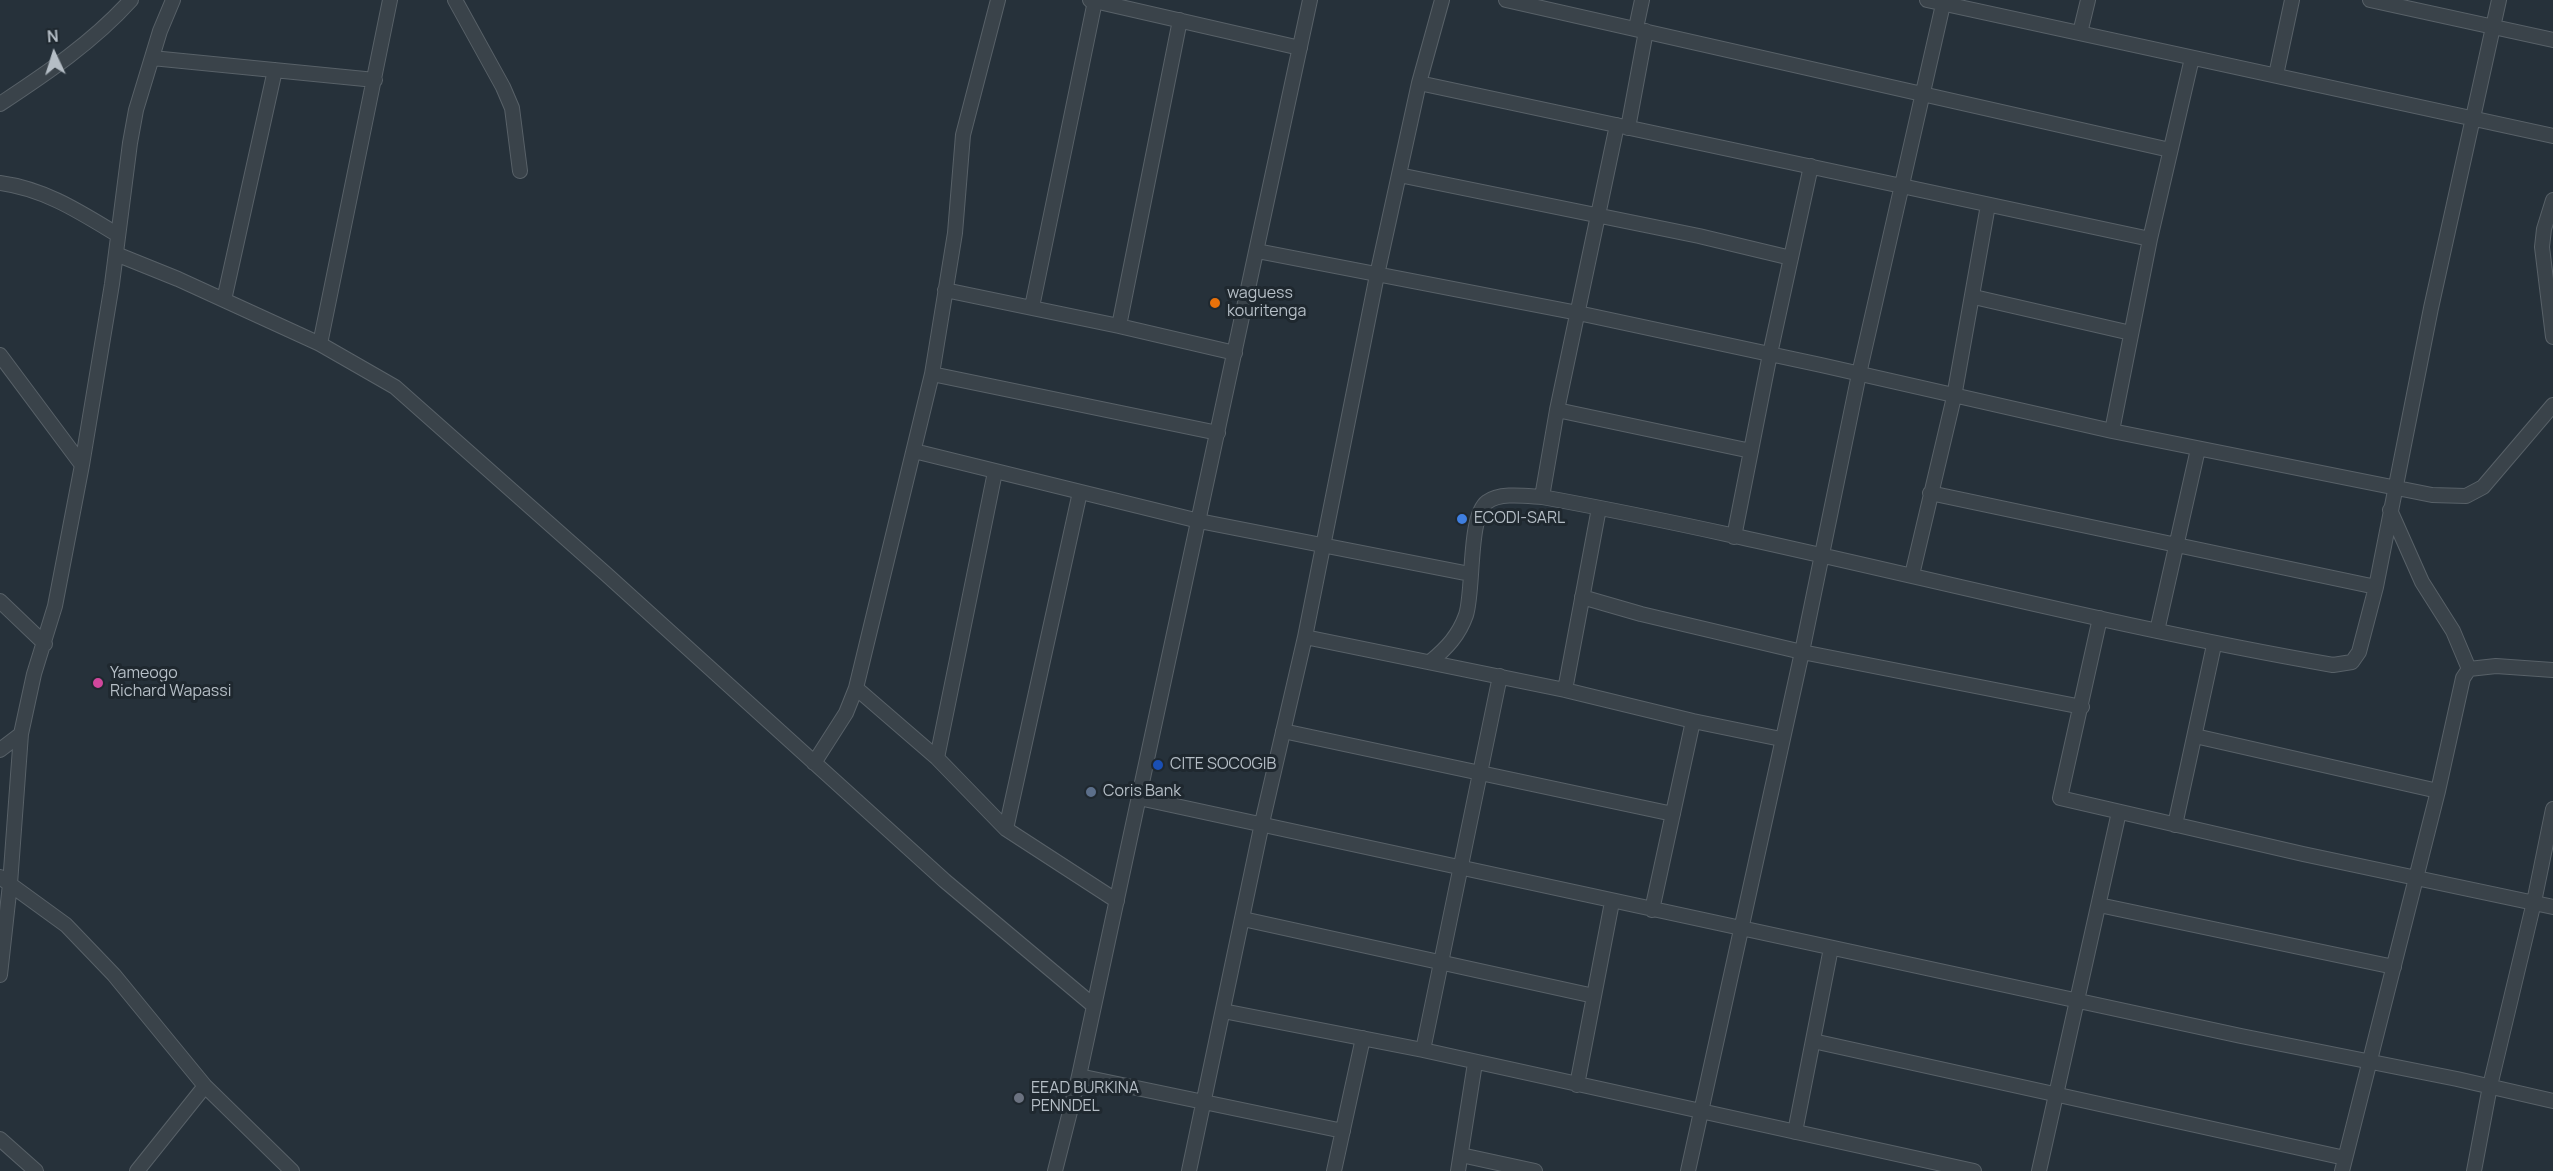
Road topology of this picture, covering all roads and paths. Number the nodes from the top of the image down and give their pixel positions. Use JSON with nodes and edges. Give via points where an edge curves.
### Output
{"nodes":[{"id":1,"x":131,"y":0,"type":"edge"},
{"id":2,"x":173,"y":0,"type":"edge"},
{"id":3,"x":390,"y":0,"type":"edge"},
{"id":4,"x":455,"y":0,"type":"edge"},
{"id":5,"x":998,"y":0,"type":"edge"},
{"id":6,"x":1322,"y":0,"type":"edge"},
{"id":7,"x":1442,"y":0,"type":"edge"},
{"id":8,"x":1506,"y":0,"type":"edge"},
{"id":9,"x":1642,"y":0,"type":"edge"},
{"id":10,"x":1927,"y":0,"type":"edge"},
{"id":11,"x":2088,"y":0,"type":"edge"},
{"id":12,"x":2292,"y":0,"type":"edge"},
{"id":13,"x":2370,"y":0,"type":"edge"},
{"id":14,"x":2499,"y":0,"type":"edge"},
{"id":15,"x":1093,"y":1,"type":"edge"},
{"id":16,"x":1943,"y":2,"type":"edge"},
{"id":17,"x":1309,"y":5,"type":"edge"},
{"id":18,"x":1180,"y":20,"type":"junction"},
{"id":19,"x":2493,"y":27,"type":"junction"},
{"id":20,"x":1641,"y":30,"type":"junction"},
{"id":21,"x":2080,"y":33,"type":"junction"},
{"id":22,"x":2553,"y":40,"type":"edge"},
{"id":23,"x":1300,"y":48,"type":"junction"},
{"id":24,"x":152,"y":58,"type":"junction"},
{"id":25,"x":2192,"y":58,"type":"junction"},
{"id":26,"x":275,"y":70,"type":"junction"},
{"id":27,"x":2276,"y":75,"type":"junction"},
{"id":28,"x":375,"y":80,"type":"junction"},
{"id":29,"x":1419,"y":83,"type":"junction"},
{"id":30,"x":1923,"y":96,"type":"junction"},
{"id":31,"x":0,"y":104,"type":"edge"},
{"id":32,"x":2473,"y":118,"type":"junction"},
{"id":33,"x":1622,"y":127,"type":"junction"},
{"id":34,"x":2551,"y":139,"type":"edge"},
{"id":35,"x":2170,"y":150,"type":"junction"},
{"id":36,"x":1811,"y":166,"type":"junction"},
{"id":37,"x":520,"y":171,"type":"dead end"},
{"id":38,"x":1399,"y":175,"type":"junction"},
{"id":39,"x":0,"y":183,"type":"edge"},
{"id":40,"x":1902,"y":184,"type":"junction"},
{"id":41,"x":2553,"y":200,"type":"edge"},
{"id":42,"x":1988,"y":206,"type":"junction"},
{"id":43,"x":1599,"y":216,"type":"junction"},
{"id":44,"x":118,"y":235,"type":"junction"},
{"id":45,"x":2150,"y":239,"type":"junction"},
{"id":46,"x":1257,"y":251,"type":"junction"},
{"id":47,"x":116,"y":254,"type":"junction"},
{"id":48,"x":1791,"y":258,"type":"junction"},
{"id":49,"x":1377,"y":275,"type":"junction"},
{"id":50,"x":945,"y":290,"type":"junction"},
{"id":51,"x":1974,"y":297,"type":"junction"},
{"id":52,"x":224,"y":300,"type":"junction"},
{"id":53,"x":1032,"y":307,"type":"junction"},
{"id":54,"x":1578,"y":313,"type":"junction"},
{"id":55,"x":1119,"y":326,"type":"junction"},
{"id":56,"x":2131,"y":333,"type":"junction"},
{"id":57,"x":2553,"y":336,"type":"edge"},
{"id":58,"x":320,"y":344,"type":"junction"},
{"id":59,"x":1235,"y":353,"type":"junction"},
{"id":60,"x":1770,"y":354,"type":"junction"},
{"id":61,"x":0,"y":355,"type":"edge"},
{"id":62,"x":932,"y":374,"type":"junction"},
{"id":63,"x":1859,"y":374,"type":"junction"},
{"id":64,"x":1954,"y":397,"type":"junction"},
{"id":65,"x":2553,"y":405,"type":"edge"},
{"id":66,"x":1557,"y":410,"type":"junction"},
{"id":67,"x":2112,"y":431,"type":"junction"},
{"id":68,"x":1218,"y":433,"type":"junction"},
{"id":69,"x":2198,"y":449,"type":"junction"},
{"id":70,"x":914,"y":451,"type":"junction"},
{"id":71,"x":1751,"y":451,"type":"junction"},
{"id":72,"x":82,"y":465,"type":"junction"},
{"id":73,"x":995,"y":472,"type":"junction"},
{"id":74,"x":2395,"y":487,"type":"junction"},
{"id":75,"x":1080,"y":492,"type":"junction"},
{"id":76,"x":1930,"y":493,"type":"junction"},
{"id":77,"x":1542,"y":497,"type":"junction"},
{"id":78,"x":1599,"y":508,"type":"junction"},
{"id":79,"x":2390,"y":510,"type":"junction"},
{"id":80,"x":1199,"y":521,"type":"junction"},
{"id":81,"x":1734,"y":537,"type":"junction"},
{"id":82,"x":2176,"y":545,"type":"junction"},
{"id":83,"x":1324,"y":546,"type":"junction"},
{"id":84,"x":1821,"y":556,"type":"junction"},
{"id":85,"x":1470,"y":574,"type":"junction"},
{"id":86,"x":1912,"y":575,"type":"junction"},
{"id":87,"x":2376,"y":587,"type":"junction"},
{"id":88,"x":1582,"y":597,"type":"junction"},
{"id":89,"x":0,"y":601,"type":"edge"},
{"id":90,"x":2100,"y":618,"type":"junction"},
{"id":91,"x":2157,"y":631,"type":"junction"},
{"id":92,"x":1305,"y":637,"type":"junction"},
{"id":93,"x":45,"y":644,"type":"junction"},
{"id":94,"x":2214,"y":645,"type":"junction"},
{"id":95,"x":1802,"y":652,"type":"junction"},
{"id":96,"x":1430,"y":662,"type":"junction"},
{"id":97,"x":2469,"y":669,"type":"junction"},
{"id":98,"x":2553,"y":670,"type":"edge"},
{"id":99,"x":1500,"y":676,"type":"junction"},
{"id":100,"x":856,"y":688,"type":"junction"},
{"id":101,"x":1565,"y":690,"type":"junction"},
{"id":102,"x":2082,"y":707,"type":"junction"},
{"id":103,"x":1693,"y":721,"type":"junction"},
{"id":104,"x":1283,"y":731,"type":"junction"},
{"id":105,"x":21,"y":734,"type":"junction"},
{"id":106,"x":2195,"y":736,"type":"junction"},
{"id":107,"x":1781,"y":739,"type":"junction"},
{"id":108,"x":0,"y":750,"type":"edge"},
{"id":109,"x":937,"y":758,"type":"junction"},
{"id":110,"x":814,"y":763,"type":"junction"},
{"id":111,"x":1480,"y":774,"type":"junction"},
{"id":112,"x":2438,"y":791,"type":"junction"},
{"id":113,"x":1139,"y":798,"type":"junction"},
{"id":114,"x":2553,"y":810,"type":"edge"},
{"id":115,"x":2119,"y":812,"type":"junction"},
{"id":116,"x":1673,"y":814,"type":"junction"},
{"id":117,"x":1262,"y":823,"type":"junction"},
{"id":118,"x":2175,"y":825,"type":"junction"},
{"id":119,"x":1006,"y":830,"type":"junction"},
{"id":120,"x":1459,"y":868,"type":"junction"},
{"id":121,"x":2417,"y":878,"type":"junction"},
{"id":122,"x":5,"y":880,"type":"edge"},
{"id":123,"x":1117,"y":901,"type":"junction"},
{"id":124,"x":1612,"y":902,"type":"junction"},
{"id":125,"x":2534,"y":902,"type":"junction"},
{"id":126,"x":2098,"y":905,"type":"junction"},
{"id":127,"x":2553,"y":907,"type":"edge"},
{"id":128,"x":1652,"y":910,"type":"junction"},
{"id":129,"x":1243,"y":919,"type":"junction"},
{"id":130,"x":1740,"y":928,"type":"junction"},
{"id":131,"x":1831,"y":948,"type":"junction"},
{"id":132,"x":1441,"y":961,"type":"junction"},
{"id":133,"x":2394,"y":967,"type":"junction"},
{"id":134,"x":0,"y":975,"type":"edge"},
{"id":135,"x":1594,"y":996,"type":"junction"},
{"id":136,"x":2078,"y":1001,"type":"junction"},
{"id":137,"x":1094,"y":1006,"type":"junction"},
{"id":138,"x":1223,"y":1011,"type":"junction"},
{"id":139,"x":1363,"y":1038,"type":"junction"},
{"id":140,"x":1813,"y":1041,"type":"junction"},
{"id":141,"x":1423,"y":1050,"type":"junction"},
{"id":142,"x":2369,"y":1062,"type":"junction"},
{"id":143,"x":1475,"y":1063,"type":"junction"},
{"id":144,"x":1079,"y":1076,"type":"junction"},
{"id":145,"x":1576,"y":1085,"type":"junction"},
{"id":146,"x":205,"y":1086,"type":"junction"},
{"id":147,"x":2490,"y":1086,"type":"junction"},
{"id":148,"x":2058,"y":1094,"type":"junction"},
{"id":149,"x":2553,"y":1101,"type":"edge"},
{"id":150,"x":1204,"y":1102,"type":"junction"},
{"id":151,"x":1701,"y":1112,"type":"junction"},
{"id":152,"x":1343,"y":1131,"type":"junction"},
{"id":153,"x":1795,"y":1132,"type":"junction"},
{"id":154,"x":0,"y":1139,"type":"edge"},
{"id":155,"x":1461,"y":1155,"type":"junction"},
{"id":156,"x":2344,"y":1164,"type":"edge"},
{"id":157,"x":142,"y":1166,"type":"edge"},
{"id":158,"x":36,"y":1171,"type":"edge"},
{"id":159,"x":157,"y":1171,"type":"edge"},
{"id":160,"x":291,"y":1171,"type":"edge"},
{"id":161,"x":1055,"y":1171,"type":"edge"},
{"id":162,"x":1189,"y":1171,"type":"edge"},
{"id":163,"x":1334,"y":1171,"type":"edge"},
{"id":164,"x":1458,"y":1171,"type":"edge"},
{"id":165,"x":1535,"y":1171,"type":"edge"},
{"id":166,"x":1688,"y":1171,"type":"edge"},
{"id":167,"x":1974,"y":1171,"type":"edge"},
{"id":168,"x":2039,"y":1171,"type":"edge"},
{"id":169,"x":2474,"y":1171,"type":"edge"}],
"edges":[{"from":1,"to":31,"type":"street","via":[[92,39]]},
{"from":2,"to":24,"type":"street"},
{"from":3,"to":28,"type":"street"},
{"from":4,"to":37,"type":"street","via":[[512,108]]},
{"from":5,"to":50,"type":"street","via":[[963,135],[955,233]]},
{"from":6,"to":17,"type":"street"},
{"from":7,"to":29,"type":"street"},
{"from":8,"to":20,"type":"street"},
{"from":9,"to":20,"type":"street"},
{"from":10,"to":16,"type":"street"},
{"from":11,"to":21,"type":"street"},
{"from":12,"to":27,"type":"street"},
{"from":13,"to":19,"type":"street"},
{"from":14,"to":19,"type":"street"},
{"from":15,"to":18,"type":"street"},
{"from":15,"to":53,"type":"street"},
{"from":16,"to":21,"type":"street"},
{"from":16,"to":30,"type":"street"},
{"from":17,"to":23,"type":"street"},
{"from":18,"to":23,"type":"street"},
{"from":18,"to":55,"type":"street"},
{"from":19,"to":22,"type":"street"},
{"from":19,"to":32,"type":"street"},
{"from":20,"to":30,"type":"street"},
{"from":20,"to":33,"type":"street"},
{"from":21,"to":25,"type":"street"},
{"from":23,"to":46,"type":"street"},
{"from":24,"to":26,"type":"street"},
{"from":24,"to":44,"type":"street","via":[[136,110]]},
{"from":25,"to":27,"type":"street"},
{"from":25,"to":35,"type":"street"},
{"from":26,"to":28,"type":"street"},
{"from":26,"to":52,"type":"street"},
{"from":27,"to":32,"type":"street"},
{"from":28,"to":58,"type":"street"},
{"from":29,"to":33,"type":"street"},
{"from":29,"to":38,"type":"street"},
{"from":30,"to":35,"type":"street"},
{"from":30,"to":40,"type":"street"},
{"from":32,"to":34,"type":"street"},
{"from":32,"to":74,"type":"street"},
{"from":33,"to":36,"type":"street"},
{"from":33,"to":43,"type":"street"},
{"from":35,"to":45,"type":"street"},
{"from":36,"to":40,"type":"street"},
{"from":36,"to":48,"type":"street"},
{"from":38,"to":43,"type":"street"},
{"from":38,"to":49,"type":"street"},
{"from":39,"to":44,"type":"street","via":[[38,191]]},
{"from":40,"to":42,"type":"street"},
{"from":40,"to":63,"type":"street"},
{"from":41,"to":57,"type":"street","via":[[2542,247]]},
{"from":42,"to":45,"type":"street"},
{"from":42,"to":51,"type":"street"},
{"from":43,"to":48,"type":"street"},
{"from":43,"to":54,"type":"street"},
{"from":44,"to":47,"type":"street"},
{"from":45,"to":56,"type":"street"},
{"from":46,"to":49,"type":"street"},
{"from":46,"to":59,"type":"street"},
{"from":47,"to":52,"type":"street"},
{"from":47,"to":72,"type":"street"},
{"from":48,"to":60,"type":"street"},
{"from":49,"to":54,"type":"street"},
{"from":49,"to":83,"type":"street"},
{"from":50,"to":53,"type":"street"},
{"from":50,"to":62,"type":"street"},
{"from":51,"to":56,"type":"street"},
{"from":51,"to":64,"type":"street"},
{"from":52,"to":58,"type":"street"},
{"from":53,"to":55,"type":"street"},
{"from":54,"to":60,"type":"street"},
{"from":54,"to":66,"type":"street"},
{"from":55,"to":59,"type":"street"},
{"from":56,"to":67,"type":"street"},
{"from":58,"to":110,"type":"street","via":[[395,387]]},
{"from":59,"to":68,"type":"street"},
{"from":60,"to":63,"type":"street"},
{"from":60,"to":71,"type":"street"},
{"from":61,"to":72,"type":"street"},
{"from":62,"to":68,"type":"street"},
{"from":62,"to":70,"type":"street"},
{"from":63,"to":64,"type":"street"},
{"from":63,"to":84,"type":"street"},
{"from":64,"to":67,"type":"street"},
{"from":64,"to":76,"type":"street"},
{"from":65,"to":74,"type":"street","via":[[2502,468],[2474,493],[2432,495]]},
{"from":66,"to":71,"type":"street"},
{"from":66,"to":77,"type":"street"},
{"from":67,"to":69,"type":"street"},
{"from":68,"to":80,"type":"street"},
{"from":69,"to":74,"type":"street"},
{"from":69,"to":82,"type":"street"},
{"from":70,"to":73,"type":"street"},
{"from":70,"to":100,"type":"street"},
{"from":71,"to":81,"type":"street"},
{"from":72,"to":93,"type":"street"},
{"from":73,"to":75,"type":"street"},
{"from":73,"to":109,"type":"street"},
{"from":74,"to":79,"type":"street"},
{"from":75,"to":80,"type":"street"},
{"from":75,"to":119,"type":"street"},
{"from":76,"to":82,"type":"street"},
{"from":76,"to":86,"type":"street"},
{"from":77,"to":78,"type":"street"},
{"from":77,"to":85,"type":"street","via":[[1498,497],[1483,506]]},
{"from":78,"to":81,"type":"street"},
{"from":78,"to":88,"type":"street"},
{"from":79,"to":87,"type":"street"},
{"from":79,"to":97,"type":"street","via":[[2422,582],[2453,631]]},
{"from":80,"to":83,"type":"street"},
{"from":80,"to":113,"type":"street"},
{"from":81,"to":84,"type":"street"},
{"from":82,"to":87,"type":"street"},
{"from":82,"to":91,"type":"street"},
{"from":83,"to":85,"type":"street"},
{"from":83,"to":92,"type":"street"},
{"from":84,"to":86,"type":"street"},
{"from":84,"to":95,"type":"street"},
{"from":85,"to":96,"type":"street","via":[[1469,602],[1461,627],[1453,642]]},
{"from":86,"to":90,"type":"street"},
{"from":87,"to":94,"type":"street","via":[[2359,652],[2352,662],[2333,665]]},
{"from":88,"to":95,"type":"street"},
{"from":88,"to":101,"type":"street"},
{"from":89,"to":93,"type":"street"},
{"from":90,"to":91,"type":"street"},
{"from":90,"to":102,"type":"street"},
{"from":91,"to":94,"type":"street"},
{"from":92,"to":96,"type":"street"},
{"from":92,"to":104,"type":"street"},
{"from":93,"to":105,"type":"street"},
{"from":94,"to":106,"type":"street"},
{"from":95,"to":102,"type":"street"},
{"from":95,"to":107,"type":"street"},
{"from":96,"to":99,"type":"street"},
{"from":97,"to":98,"type":"street","via":[[2496,666]]},
{"from":97,"to":112,"type":"street","via":[[2463,678]]},
{"from":99,"to":101,"type":"street"},
{"from":99,"to":111,"type":"street"},
{"from":100,"to":109,"type":"street"},
{"from":100,"to":110,"type":"street","via":[[846,713]]},
{"from":101,"to":103,"type":"street"},
{"from":102,"to":115,"type":"street","via":[[2060,798]]},
{"from":103,"to":107,"type":"street"},
{"from":103,"to":116,"type":"street"},
{"from":104,"to":111,"type":"street"},
{"from":104,"to":117,"type":"street"},
{"from":105,"to":108,"type":"street"},
{"from":105,"to":122,"type":"street"},
{"from":106,"to":112,"type":"street"},
{"from":106,"to":118,"type":"street"},
{"from":107,"to":130,"type":"street"},
{"from":109,"to":119,"type":"street"},
{"from":110,"to":137,"type":"street","via":[[945,881]]},
{"from":111,"to":116,"type":"street"},
{"from":111,"to":120,"type":"street"},
{"from":112,"to":121,"type":"street"},
{"from":113,"to":117,"type":"street"},
{"from":113,"to":123,"type":"street"},
{"from":114,"to":125,"type":"street"},
{"from":115,"to":118,"type":"street"},
{"from":115,"to":126,"type":"street"},
{"from":116,"to":128,"type":"street"},
{"from":117,"to":120,"type":"street"},
{"from":117,"to":129,"type":"street"},
{"from":118,"to":121,"type":"street"},
{"from":119,"to":123,"type":"street"},
{"from":120,"to":124,"type":"street"},
{"from":120,"to":132,"type":"street"},
{"from":121,"to":125,"type":"street"},
{"from":121,"to":133,"type":"street"},
{"from":122,"to":134,"type":"street"},
{"from":122,"to":146,"type":"street","via":[[66,925],[114,975]]},
{"from":123,"to":137,"type":"street"},
{"from":124,"to":128,"type":"street"},
{"from":124,"to":135,"type":"street"},
{"from":125,"to":127,"type":"street"},
{"from":125,"to":147,"type":"street"},
{"from":126,"to":133,"type":"street"},
{"from":126,"to":136,"type":"street"},
{"from":128,"to":130,"type":"street"},
{"from":129,"to":132,"type":"street"},
{"from":129,"to":138,"type":"street"},
{"from":130,"to":131,"type":"street"},
{"from":130,"to":151,"type":"street"},
{"from":131,"to":136,"type":"street"},
{"from":131,"to":140,"type":"street"},
{"from":132,"to":135,"type":"street"},
{"from":132,"to":141,"type":"street"},
{"from":133,"to":142,"type":"street"},
{"from":135,"to":145,"type":"street"},
{"from":136,"to":142,"type":"street"},
{"from":136,"to":148,"type":"street"},
{"from":137,"to":144,"type":"street"},
{"from":138,"to":139,"type":"street"},
{"from":138,"to":150,"type":"street"},
{"from":139,"to":141,"type":"street"},
{"from":139,"to":152,"type":"street"},
{"from":140,"to":148,"type":"street"},
{"from":140,"to":153,"type":"street"},
{"from":141,"to":143,"type":"street"},
{"from":142,"to":147,"type":"street"},
{"from":142,"to":156,"type":"street"},
{"from":143,"to":145,"type":"street"},
{"from":143,"to":155,"type":"street"},
{"from":144,"to":150,"type":"street"},
{"from":144,"to":161,"type":"street"},
{"from":145,"to":151,"type":"street"},
{"from":146,"to":157,"type":"street"},
{"from":146,"to":160,"type":"street"},
{"from":147,"to":149,"type":"street"},
{"from":147,"to":169,"type":"street"},
{"from":148,"to":156,"type":"street"},
{"from":148,"to":168,"type":"street"},
{"from":150,"to":152,"type":"street"},
{"from":150,"to":162,"type":"street"},
{"from":151,"to":153,"type":"street"},
{"from":151,"to":166,"type":"street"},
{"from":152,"to":163,"type":"street"},
{"from":153,"to":167,"type":"street"},
{"from":154,"to":158,"type":"street"},
{"from":155,"to":164,"type":"street"},
{"from":155,"to":165,"type":"street"},
{"from":157,"to":159,"type":"street"}]}
